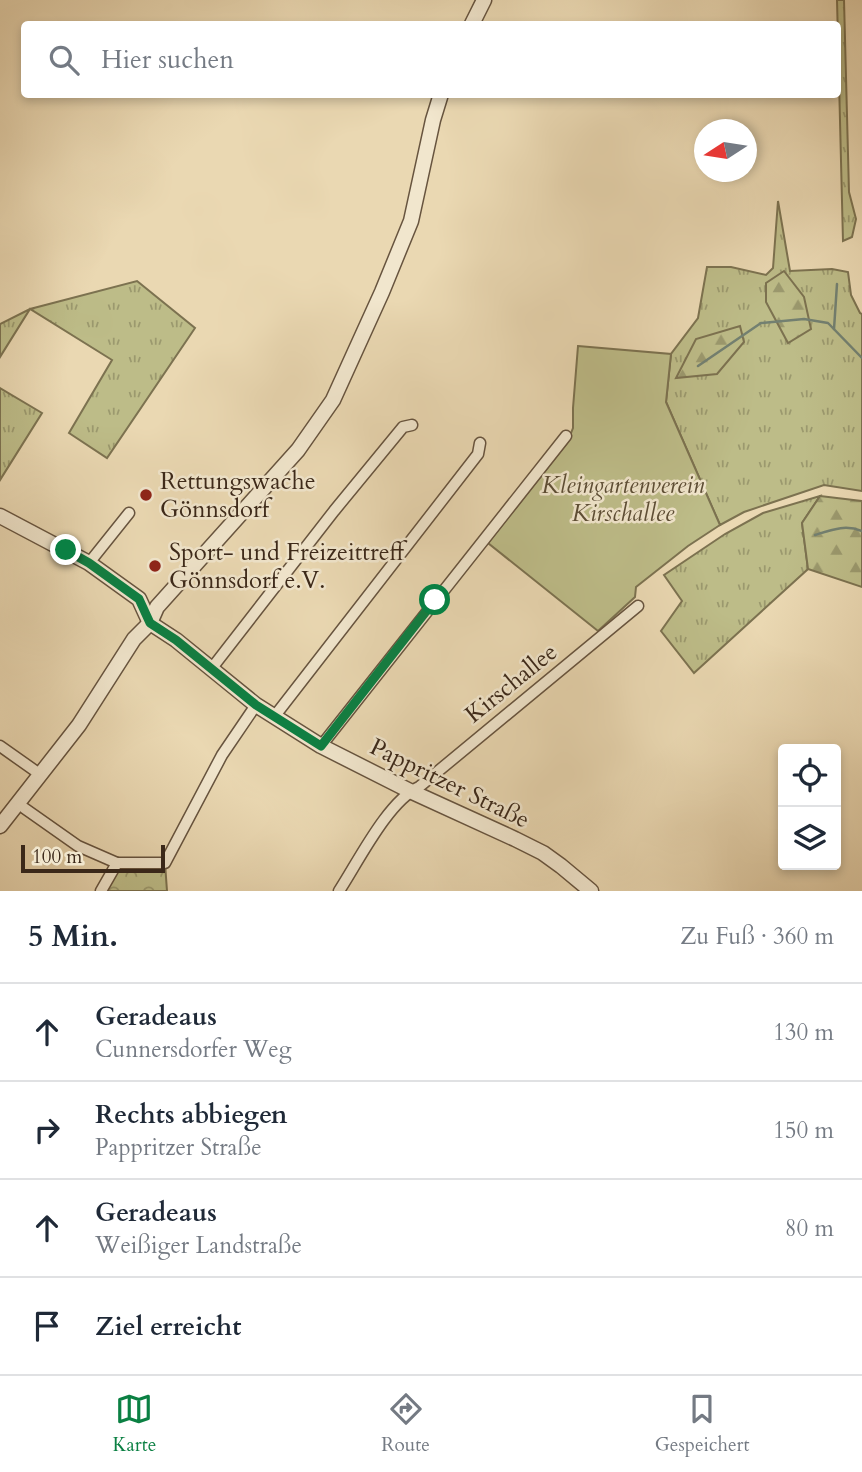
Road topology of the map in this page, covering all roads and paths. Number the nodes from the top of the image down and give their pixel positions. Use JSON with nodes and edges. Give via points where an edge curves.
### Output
{"nodes":[{"id":1,"x":484,"y":0,"type":"edge"},
{"id":2,"x":474,"y":21,"type":"edge"},
{"id":3,"x":440,"y":98,"type":"edge"},
{"id":4,"x":412,"y":425,"type":"dead end"},
{"id":5,"x":566,"y":436,"type":"dead end"},
{"id":6,"x":480,"y":443,"type":"dead end"},
{"id":7,"x":129,"y":513,"type":"dead end"},
{"id":8,"x":0,"y":516,"type":"edge"},
{"id":9,"x":89,"y":563,"type":"junction"},
{"id":10,"x":638,"y":606,"type":"dead end"},
{"id":11,"x":150,"y":623,"type":"junction"},
{"id":12,"x":212,"y":668,"type":"junction"},
{"id":13,"x":256,"y":705,"type":"junction"},
{"id":14,"x":274,"y":717,"type":"junction"},
{"id":15,"x":0,"y":746,"type":"edge"},
{"id":16,"x":321,"y":746,"type":"junction"},
{"id":17,"x":41,"y":775,"type":"junction"},
{"id":18,"x":410,"y":791,"type":"junction"},
{"id":19,"x":24,"y":808,"type":"dead end"},
{"id":20,"x":0,"y":826,"type":"edge"},
{"id":21,"x":117,"y":863,"type":"junction"},
{"id":22,"x":101,"y":891,"type":"edge"},
{"id":23,"x":339,"y":891,"type":"edge"},
{"id":24,"x":591,"y":891,"type":"edge"}],
"edges":[{"from":1,"to":2,"type":"street"},
{"from":3,"to":11,"type":"street","via":[[411,221],[333,400],[298,450],[157,607]]},
{"from":4,"to":12,"type":"street","via":[[403,427]]},
{"from":5,"to":16,"type":"street"},
{"from":6,"to":14,"type":"street","via":[[478,454]]},
{"from":7,"to":9,"type":"street"},
{"from":8,"to":9,"type":"street"},
{"from":9,"to":11,"type":"street","via":[[139,599]]},
{"from":10,"to":18,"type":"street","name":"Kirschallee"},
{"from":11,"to":12,"type":"street","name":"Pappritzer Straße"},
{"from":11,"to":17,"type":"street","via":[[134,639]]},
{"from":12,"to":13,"type":"street","name":"Pappritzer Straße"},
{"from":13,"to":14,"type":"street","name":"Pappritzer Straße"},
{"from":13,"to":21,"type":"street","via":[[222,755],[165,863]]},
{"from":14,"to":16,"type":"street","name":"Pappritzer Straße"},
{"from":15,"to":17,"type":"street"},
{"from":16,"to":18,"type":"street","name":"Pappritzer Straße"},
{"from":17,"to":20,"type":"street"},
{"from":18,"to":23,"type":"street","name":"Kirschallee","via":[[384,819]]},
{"from":18,"to":24,"type":"street","name":"Pappritzer Straße","via":[[543,853]]},
{"from":19,"to":21,"type":"street","via":[[78,846]]},
{"from":21,"to":22,"type":"street"}]}
